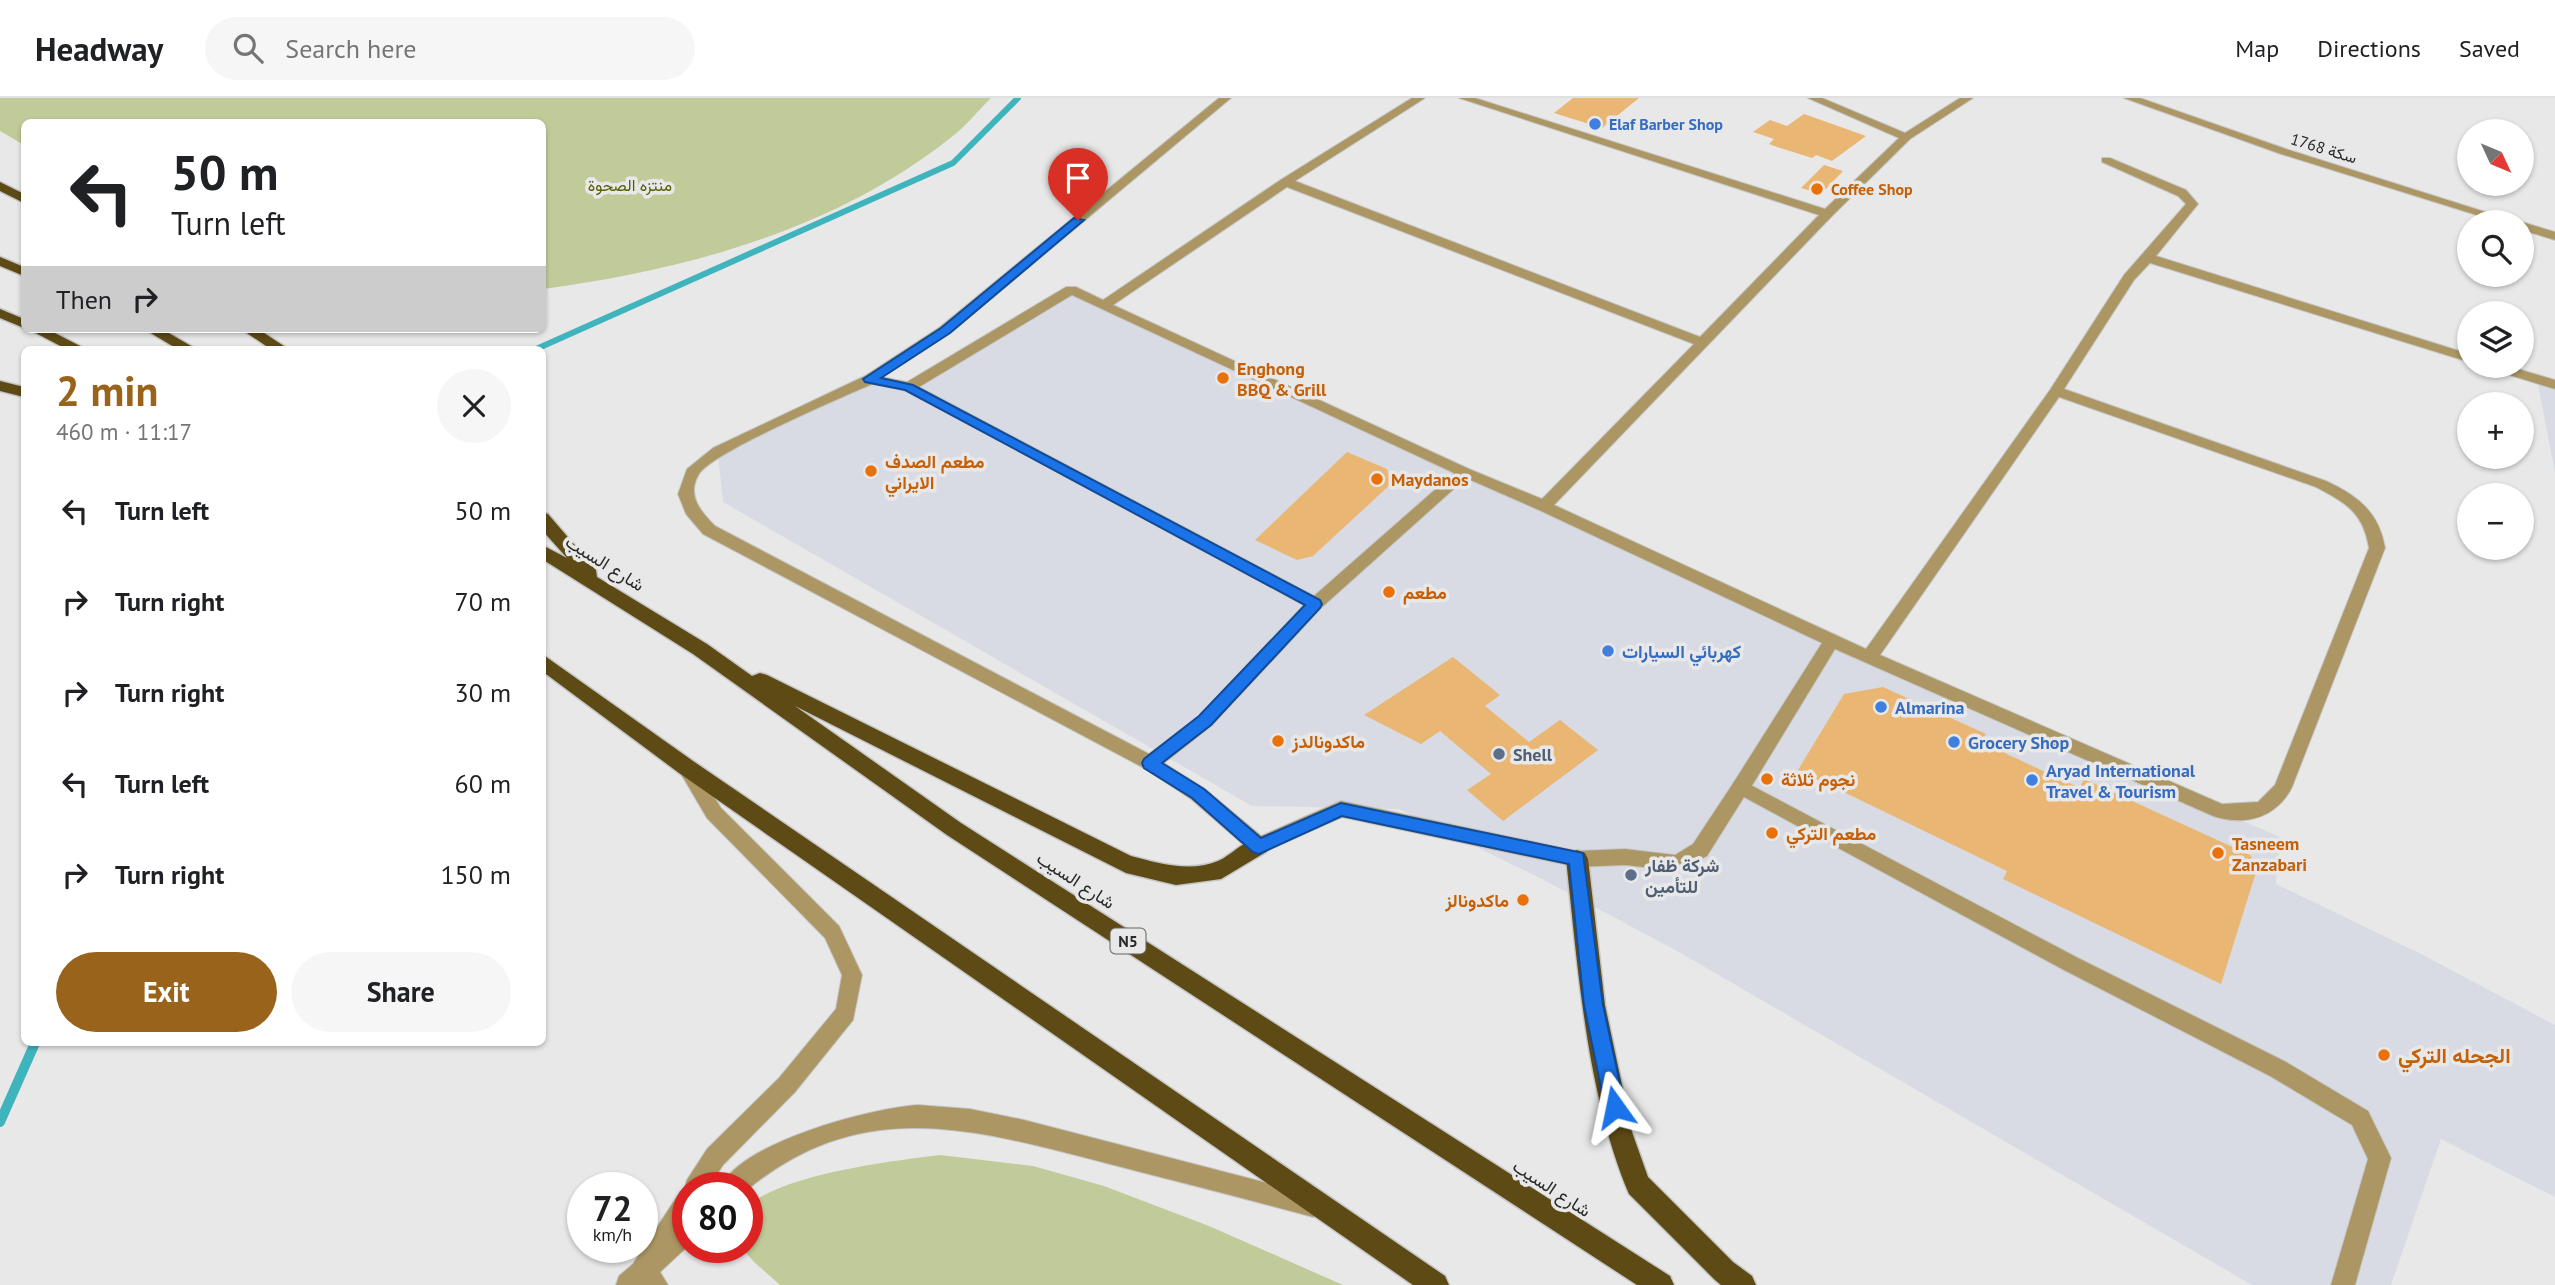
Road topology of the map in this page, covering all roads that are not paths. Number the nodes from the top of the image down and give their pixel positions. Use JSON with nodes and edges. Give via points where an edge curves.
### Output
{"nodes":[{"id":1,"x":1226,"y":98,"type":"edge"},
{"id":2,"x":1420,"y":98,"type":"edge"},
{"id":3,"x":1464,"y":98,"type":"edge"},
{"id":4,"x":1813,"y":98,"type":"edge"},
{"id":5,"x":1968,"y":98,"type":"edge"},
{"id":6,"x":2129,"y":98,"type":"edge"},
{"id":7,"x":1906,"y":137,"type":"junction"},
{"id":8,"x":2106,"y":160,"type":"dead end"},
{"id":9,"x":1286,"y":182,"type":"junction"},
{"id":10,"x":0,"y":186,"type":"edge"},
{"id":11,"x":21,"y":197,"type":"edge"},
{"id":12,"x":2472,"y":210,"type":"edge"},
{"id":13,"x":1827,"y":214,"type":"junction"},
{"id":14,"x":2534,"y":230,"type":"edge"},
{"id":15,"x":2555,"y":236,"type":"edge"},
{"id":16,"x":2148,"y":258,"type":"junction"},
{"id":17,"x":0,"y":261,"type":"edge"},
{"id":18,"x":21,"y":271,"type":"edge"},
{"id":19,"x":1104,"y":305,"type":"junction"},
{"id":20,"x":0,"y":313,"type":"edge"},
{"id":21,"x":21,"y":323,"type":"edge"},
{"id":22,"x":44,"y":333,"type":"edge"},
{"id":23,"x":158,"y":333,"type":"edge"},
{"id":24,"x":254,"y":333,"type":"edge"},
{"id":25,"x":1702,"y":342,"type":"junction"},
{"id":26,"x":71,"y":346,"type":"edge"},
{"id":27,"x":183,"y":346,"type":"edge"},
{"id":28,"x":276,"y":346,"type":"edge"},
{"id":29,"x":2457,"y":354,"type":"edge"},
{"id":30,"x":2533,"y":378,"type":"edge"},
{"id":31,"x":870,"y":379,"type":"junction"},
{"id":32,"x":2555,"y":385,"type":"edge"},
{"id":33,"x":0,"y":386,"type":"edge"},
{"id":34,"x":909,"y":387,"type":"junction"},
{"id":35,"x":21,"y":391,"type":"edge"},
{"id":36,"x":2056,"y":391,"type":"junction"},
{"id":37,"x":1464,"y":472,"type":"junction"},
{"id":38,"x":1544,"y":506,"type":"junction"},
{"id":39,"x":546,"y":523,"type":"edge"},
{"id":40,"x":546,"y":553,"type":"edge"},
{"id":41,"x":602,"y":588,"type":"junction"},
{"id":42,"x":1315,"y":604,"type":"junction"},
{"id":43,"x":1832,"y":640,"type":"junction"},
{"id":44,"x":699,"y":649,"type":"junction"},
{"id":45,"x":1869,"y":658,"type":"junction"},
{"id":46,"x":546,"y":664,"type":"edge"},
{"id":47,"x":1150,"y":763,"type":"junction"},
{"id":48,"x":687,"y":767,"type":"junction"},
{"id":49,"x":1741,"y":787,"type":"junction"},
{"id":50,"x":1259,"y":846,"type":"junction"},
{"id":51,"x":1577,"y":859,"type":"junction"},
{"id":52,"x":705,"y":1172,"type":"edge"},
{"id":53,"x":755,"y":1172,"type":"edge"},
{"id":54,"x":1330,"y":1210,"type":"junction"},
{"id":55,"x":672,"y":1228,"type":"edge"},
{"id":56,"x":672,"y":1248,"type":"edge"},
{"id":57,"x":642,"y":1281,"type":"edge"},
{"id":58,"x":1436,"y":1285,"type":"edge"},
{"id":59,"x":1661,"y":1285,"type":"edge"},
{"id":60,"x":1743,"y":1285,"type":"edge"},
{"id":61,"x":2343,"y":1285,"type":"edge"}],
"edges":[{"from":1,"to":31,"type":"street","via":[[945,330]]},
{"from":2,"to":9,"type":"street"},
{"from":3,"to":13,"type":"street"},
{"from":4,"to":7,"type":"street"},
{"from":5,"to":7,"type":"street"},
{"from":6,"to":12,"type":"street","name":"سكة 1768"},
{"from":7,"to":13,"type":"street"},
{"from":8,"to":16,"type":"street","via":[[2182,193],[2192,204]]},
{"from":9,"to":19,"type":"street"},
{"from":9,"to":25,"type":"street"},
{"from":10,"to":11,"type":"highway"},
{"from":13,"to":25,"type":"street"},
{"from":14,"to":15,"type":"street"},
{"from":16,"to":29,"type":"street"},
{"from":16,"to":36,"type":"street","via":[[2129,278]]},
{"from":17,"to":18,"type":"highway"},
{"from":19,"to":34,"type":"street","via":[[1071,290]]},
{"from":19,"to":37,"type":"street"},
{"from":20,"to":21,"type":"highway"},
{"from":22,"to":26,"type":"highway"},
{"from":23,"to":27,"type":"highway"},
{"from":24,"to":28,"type":"highway"},
{"from":25,"to":38,"type":"street"},
{"from":30,"to":32,"type":"street"},
{"from":31,"to":34,"type":"street"},
{"from":31,"to":47,"type":"street","via":[[718,451],[692,472],[686,494],[691,510],[709,530]]},
{"from":33,"to":35,"type":"highway"},
{"from":34,"to":42,"type":"street"},
{"from":36,"to":45,"type":"street"},
{"from":36,"to":45,"type":"street","via":[[2320,484],[2370,517],[2377,548],[2276,801],[2244,813],[2220,811]]},
{"from":37,"to":38,"type":"street"},
{"from":37,"to":42,"type":"street"},
{"from":38,"to":43,"type":"street"},
{"from":39,"to":41,"type":"highway","number":"N5"},
{"from":40,"to":41,"type":"highway","name":"شارع السيب","number":"N5"},
{"from":41,"to":44,"type":"highway","name":"شارع السيب","number":"N5"},
{"from":42,"to":47,"type":"street","via":[[1205,720]]},
{"from":43,"to":45,"type":"street"},
{"from":43,"to":49,"type":"street"},
{"from":44,"to":50,"type":"highway","via":[[1126,864],[1175,876],[1210,872]]},
{"from":44,"to":59,"type":"highway","name":"شارع السيب","number":"N5","via":[[954,829]]},
{"from":46,"to":48,"type":"highway"},
{"from":47,"to":50,"type":"street","via":[[1198,794]]},
{"from":48,"to":52,"type":"street","via":[[714,813],[832,932],[852,975],[846,1013],[787,1085]]},
{"from":48,"to":54,"type":"highway"},
{"from":49,"to":51,"type":"street","via":[[1700,850],[1677,863],[1625,857]]},
{"from":49,"to":61,"type":"street","via":[[2278,1069],[2360,1118],[2380,1158]]},
{"from":50,"to":51,"type":"street","via":[[1341,809]]},
{"from":51,"to":60,"type":"highway","via":[[1593,1005],[1620,1132],[1638,1185]]},
{"from":53,"to":54,"type":"street","via":[[824,1135],[896,1117],[947,1118],[1041,1135]]},
{"from":54,"to":58,"type":"highway"},
{"from":55,"to":57,"type":"street"},
{"from":56,"to":57,"type":"street"}]}
